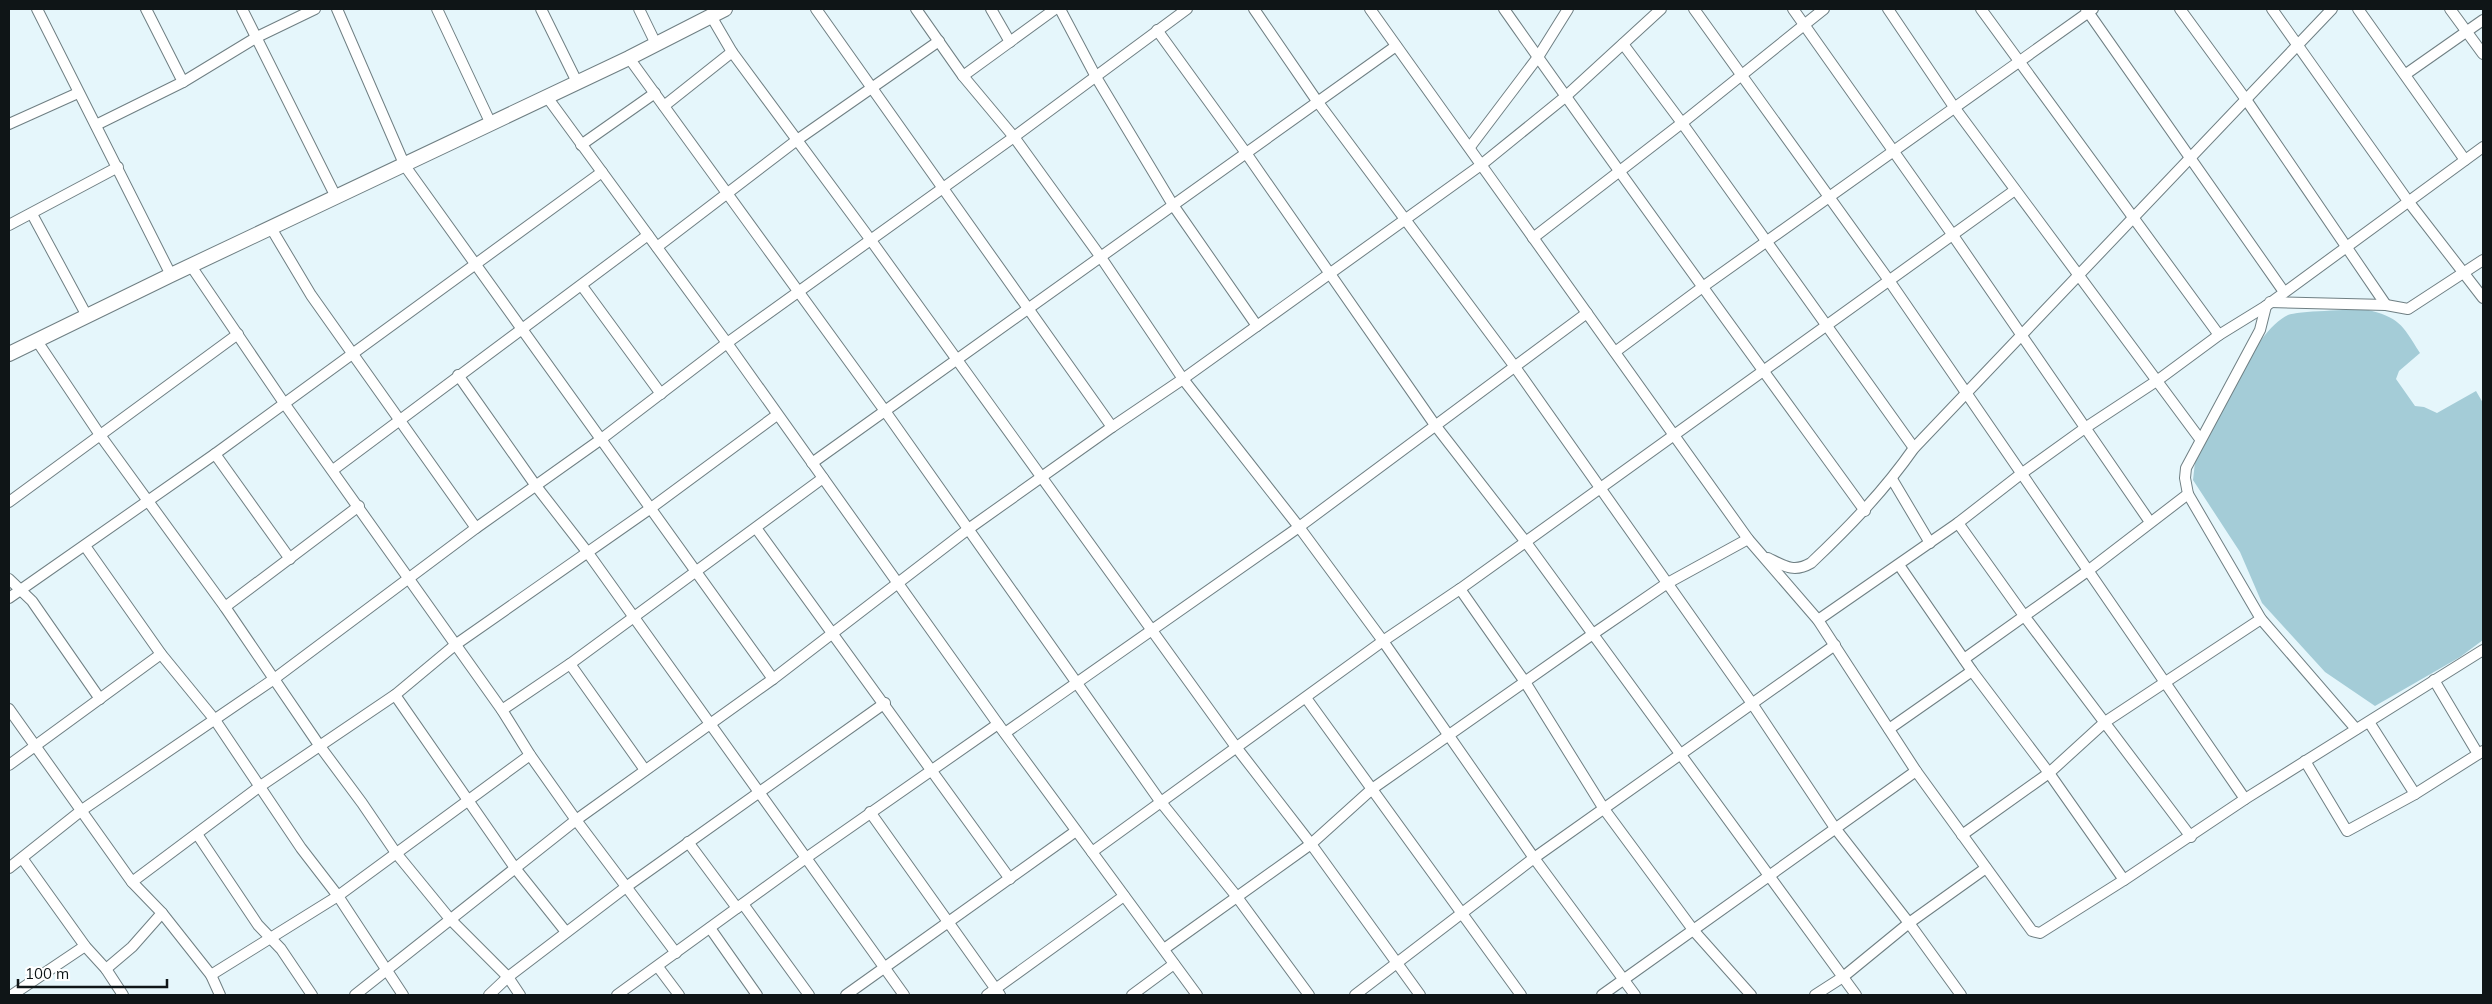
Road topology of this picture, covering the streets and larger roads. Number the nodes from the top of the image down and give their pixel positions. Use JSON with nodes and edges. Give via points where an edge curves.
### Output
{"nodes":[{"id":1,"x":37,"y":9,"type":"edge"},
{"id":2,"x":146,"y":9,"type":"edge"},
{"id":3,"x":242,"y":9,"type":"edge"},
{"id":4,"x":315,"y":9,"type":"edge"},
{"id":5,"x":337,"y":9,"type":"edge"},
{"id":6,"x":437,"y":9,"type":"edge"},
{"id":7,"x":541,"y":9,"type":"edge"},
{"id":8,"x":639,"y":9,"type":"edge"},
{"id":9,"x":725,"y":9,"type":"edge"},
{"id":10,"x":816,"y":9,"type":"edge"},
{"id":11,"x":916,"y":9,"type":"edge"},
{"id":12,"x":991,"y":9,"type":"edge"},
{"id":13,"x":1055,"y":9,"type":"edge"},
{"id":14,"x":1060,"y":9,"type":"edge"},
{"id":15,"x":1187,"y":9,"type":"edge"},
{"id":16,"x":1254,"y":9,"type":"edge"},
{"id":17,"x":1370,"y":9,"type":"edge"},
{"id":18,"x":1504,"y":9,"type":"edge"},
{"id":19,"x":1568,"y":9,"type":"edge"},
{"id":20,"x":1661,"y":9,"type":"edge"},
{"id":21,"x":1694,"y":9,"type":"edge"},
{"id":22,"x":1792,"y":9,"type":"edge"},
{"id":23,"x":1824,"y":9,"type":"edge"},
{"id":24,"x":1888,"y":9,"type":"edge"},
{"id":25,"x":1981,"y":9,"type":"edge"},
{"id":26,"x":2180,"y":9,"type":"edge"},
{"id":27,"x":2272,"y":9,"type":"edge"},
{"id":28,"x":2332,"y":9,"type":"edge"},
{"id":29,"x":2358,"y":9,"type":"edge"},
{"id":30,"x":2450,"y":9,"type":"edge"},
{"id":31,"x":2089,"y":10,"type":"edge"},
{"id":32,"x":711,"y":16,"type":"junction"},
{"id":33,"x":2483,"y":20,"type":"edge"},
{"id":34,"x":1804,"y":24,"type":"junction"},
{"id":35,"x":1157,"y":30,"type":"junction"},
{"id":36,"x":2467,"y":31,"type":"junction"},
{"id":37,"x":257,"y":37,"type":"junction"},
{"id":38,"x":939,"y":42,"type":"junction"},
{"id":39,"x":1010,"y":42,"type":"junction"},
{"id":40,"x":656,"y":44,"type":"junction"},
{"id":41,"x":1623,"y":44,"type":"junction"},
{"id":42,"x":1396,"y":46,"type":"junction"},
{"id":43,"x":2298,"y":46,"type":"junction"},
{"id":44,"x":732,"y":52,"type":"junction"},
{"id":45,"x":2483,"y":54,"type":"edge"},
{"id":46,"x":629,"y":58,"type":"junction"},
{"id":47,"x":1538,"y":58,"type":"junction"},
{"id":48,"x":2020,"y":60,"type":"junction"},
{"id":49,"x":2406,"y":74,"type":"junction"},
{"id":50,"x":1742,"y":75,"type":"junction"},
{"id":51,"x":963,"y":76,"type":"junction"},
{"id":52,"x":1096,"y":77,"type":"junction"},
{"id":53,"x":183,"y":82,"type":"junction"},
{"id":54,"x":577,"y":82,"type":"junction"},
{"id":55,"x":872,"y":88,"type":"junction"},
{"id":56,"x":78,"y":93,"type":"junction"},
{"id":57,"x":655,"y":93,"type":"junction"},
{"id":58,"x":547,"y":97,"type":"junction"},
{"id":59,"x":1565,"y":97,"type":"junction"},
{"id":60,"x":1317,"y":101,"type":"junction"},
{"id":61,"x":2247,"y":101,"type":"junction"},
{"id":62,"x":664,"y":106,"type":"junction"},
{"id":63,"x":1954,"y":107,"type":"junction"},
{"id":64,"x":1682,"y":123,"type":"junction"},
{"id":65,"x":9,"y":124,"type":"edge"},
{"id":66,"x":491,"y":124,"type":"junction"},
{"id":67,"x":96,"y":125,"type":"junction"},
{"id":68,"x":1014,"y":137,"type":"junction"},
{"id":69,"x":797,"y":140,"type":"junction"},
{"id":70,"x":581,"y":144,"type":"junction"},
{"id":71,"x":2483,"y":146,"type":"edge"},
{"id":72,"x":1470,"y":147,"type":"junction"},
{"id":73,"x":1894,"y":152,"type":"junction"},
{"id":74,"x":1246,"y":153,"type":"junction"},
{"id":75,"x":2190,"y":160,"type":"junction"},
{"id":76,"x":2465,"y":160,"type":"junction"},
{"id":77,"x":1481,"y":165,"type":"junction"},
{"id":78,"x":405,"y":166,"type":"junction"},
{"id":79,"x":118,"y":167,"type":"junction"},
{"id":80,"x":1620,"y":171,"type":"junction"},
{"id":81,"x":602,"y":172,"type":"junction"},
{"id":82,"x":942,"y":187,"type":"junction"},
{"id":83,"x":2015,"y":190,"type":"junction"},
{"id":84,"x":726,"y":194,"type":"junction"},
{"id":85,"x":336,"y":197,"type":"junction"},
{"id":86,"x":1828,"y":198,"type":"junction"},
{"id":87,"x":2408,"y":202,"type":"junction"},
{"id":88,"x":1173,"y":205,"type":"junction"},
{"id":89,"x":32,"y":214,"type":"junction"},
{"id":90,"x":2133,"y":218,"type":"junction"},
{"id":91,"x":1407,"y":220,"type":"junction"},
{"id":92,"x":9,"y":225,"type":"edge"},
{"id":93,"x":271,"y":228,"type":"junction"},
{"id":94,"x":1952,"y":234,"type":"junction"},
{"id":95,"x":648,"y":236,"type":"junction"},
{"id":96,"x":1533,"y":238,"type":"junction"},
{"id":97,"x":870,"y":239,"type":"junction"},
{"id":98,"x":1767,"y":242,"type":"junction"},
{"id":99,"x":2347,"y":245,"type":"junction"},
{"id":100,"x":657,"y":247,"type":"junction"},
{"id":101,"x":1100,"y":256,"type":"junction"},
{"id":102,"x":2483,"y":260,"type":"edge"},
{"id":103,"x":191,"y":266,"type":"junction"},
{"id":104,"x":476,"y":266,"type":"junction"},
{"id":105,"x":1330,"y":274,"type":"junction"},
{"id":106,"x":2462,"y":274,"type":"junction"},
{"id":107,"x":171,"y":275,"type":"junction"},
{"id":108,"x":2079,"y":275,"type":"junction"},
{"id":109,"x":1888,"y":279,"type":"junction"},
{"id":110,"x":582,"y":286,"type":"junction"},
{"id":111,"x":1704,"y":286,"type":"junction"},
{"id":112,"x":798,"y":292,"type":"junction"},
{"id":113,"x":2284,"y":292,"type":"junction"},
{"id":114,"x":2483,"y":298,"type":"edge"},
{"id":115,"x":2268,"y":304,"type":"junction"},
{"id":116,"x":2386,"y":304,"type":"junction"},
{"id":117,"x":1029,"y":308,"type":"junction"},
{"id":118,"x":1587,"y":313,"type":"junction"},
{"id":119,"x":87,"y":316,"type":"junction"},
{"id":120,"x":1826,"y":324,"type":"junction"},
{"id":121,"x":1257,"y":326,"type":"junction"},
{"id":122,"x":521,"y":329,"type":"junction"},
{"id":123,"x":238,"y":334,"type":"junction"},
{"id":124,"x":2021,"y":335,"type":"junction"},
{"id":125,"x":2219,"y":335,"type":"junction"},
{"id":126,"x":36,"y":341,"type":"junction"},
{"id":127,"x":727,"y":343,"type":"junction"},
{"id":128,"x":1615,"y":352,"type":"junction"},
{"id":129,"x":352,"y":353,"type":"junction"},
{"id":130,"x":9,"y":354,"type":"edge"},
{"id":131,"x":956,"y":361,"type":"junction"},
{"id":132,"x":1514,"y":367,"type":"junction"},
{"id":133,"x":1763,"y":370,"type":"junction"},
{"id":134,"x":458,"y":375,"type":"junction"},
{"id":135,"x":1183,"y":379,"type":"junction"},
{"id":136,"x":2158,"y":380,"type":"junction"},
{"id":137,"x":661,"y":394,"type":"junction"},
{"id":138,"x":1966,"y":394,"type":"junction"},
{"id":139,"x":284,"y":402,"type":"junction"},
{"id":140,"x":885,"y":411,"type":"junction"},
{"id":141,"x":777,"y":415,"type":"junction"},
{"id":142,"x":399,"y":422,"type":"junction"},
{"id":143,"x":1435,"y":425,"type":"junction"},
{"id":144,"x":1112,"y":427,"type":"junction"},
{"id":145,"x":2085,"y":428,"type":"junction"},
{"id":146,"x":1674,"y":433,"type":"junction"},
{"id":147,"x":100,"y":435,"type":"junction"},
{"id":148,"x":600,"y":440,"type":"junction"},
{"id":149,"x":2200,"y":440,"type":"junction"},
{"id":150,"x":1914,"y":448,"type":"junction"},
{"id":151,"x":215,"y":454,"type":"junction"},
{"id":152,"x":812,"y":463,"type":"junction"},
{"id":153,"x":333,"y":470,"type":"junction"},
{"id":154,"x":2021,"y":474,"type":"junction"},
{"id":155,"x":823,"y":478,"type":"junction"},
{"id":156,"x":1042,"y":479,"type":"junction"},
{"id":157,"x":1892,"y":479,"type":"junction"},
{"id":158,"x":536,"y":486,"type":"junction"},
{"id":159,"x":1600,"y":488,"type":"junction"},
{"id":160,"x":2188,"y":494,"type":"junction"},
{"id":161,"x":148,"y":500,"type":"junction"},
{"id":162,"x":9,"y":502,"type":"edge"},
{"id":163,"x":359,"y":506,"type":"junction"},
{"id":164,"x":651,"y":508,"type":"junction"},
{"id":165,"x":1865,"y":511,"type":"junction"},
{"id":166,"x":2150,"y":522,"type":"junction"},
{"id":167,"x":1958,"y":523,"type":"junction"},
{"id":168,"x":1299,"y":527,"type":"junction"},
{"id":169,"x":476,"y":528,"type":"junction"},
{"id":170,"x":756,"y":528,"type":"junction"},
{"id":171,"x":967,"y":530,"type":"junction"},
{"id":172,"x":1748,"y":539,"type":"junction"},
{"id":173,"x":1525,"y":542,"type":"junction"},
{"id":174,"x":1930,"y":543,"type":"junction"},
{"id":175,"x":85,"y":546,"type":"junction"},
{"id":176,"x":588,"y":553,"type":"junction"},
{"id":177,"x":1762,"y":555,"type":"junction"},
{"id":178,"x":290,"y":559,"type":"junction"},
{"id":179,"x":1899,"y":564,"type":"junction"},
{"id":180,"x":2089,"y":570,"type":"junction"},
{"id":181,"x":697,"y":572,"type":"junction"},
{"id":182,"x":409,"y":578,"type":"junction"},
{"id":183,"x":9,"y":579,"type":"edge"},
{"id":184,"x":898,"y":583,"type":"junction"},
{"id":185,"x":1666,"y":584,"type":"junction"},
{"id":186,"x":1460,"y":589,"type":"junction"},
{"id":187,"x":20,"y":590,"type":"junction"},
{"id":188,"x":9,"y":598,"type":"edge"},
{"id":189,"x":225,"y":607,"type":"junction"},
{"id":190,"x":633,"y":617,"type":"junction"},
{"id":191,"x":2025,"y":617,"type":"junction"},
{"id":192,"x":2261,"y":619,"type":"junction"},
{"id":193,"x":1818,"y":620,"type":"junction"},
{"id":194,"x":1152,"y":629,"type":"junction"},
{"id":195,"x":833,"y":633,"type":"junction"},
{"id":196,"x":1593,"y":634,"type":"junction"},
{"id":197,"x":1383,"y":641,"type":"junction"},
{"id":198,"x":455,"y":644,"type":"junction"},
{"id":199,"x":1835,"y":645,"type":"junction"},
{"id":200,"x":2483,"y":650,"type":"edge"},
{"id":201,"x":161,"y":654,"type":"junction"},
{"id":202,"x":1964,"y":659,"type":"junction"},
{"id":203,"x":570,"y":664,"type":"junction"},
{"id":204,"x":1972,"y":671,"type":"junction"},
{"id":205,"x":274,"y":679,"type":"junction"},
{"id":206,"x":773,"y":679,"type":"junction"},
{"id":207,"x":2434,"y":680,"type":"junction"},
{"id":208,"x":1075,"y":682,"type":"junction"},
{"id":209,"x":1525,"y":682,"type":"junction"},
{"id":210,"x":2165,"y":684,"type":"junction"},
{"id":211,"x":395,"y":695,"type":"junction"},
{"id":212,"x":1306,"y":698,"type":"junction"},
{"id":213,"x":100,"y":699,"type":"junction"},
{"id":214,"x":1751,"y":702,"type":"junction"},
{"id":215,"x":884,"y":703,"type":"junction"},
{"id":216,"x":9,"y":709,"type":"edge"},
{"id":217,"x":502,"y":710,"type":"junction"},
{"id":218,"x":215,"y":720,"type":"junction"},
{"id":219,"x":2105,"y":722,"type":"junction"},
{"id":220,"x":2369,"y":722,"type":"junction"},
{"id":221,"x":709,"y":724,"type":"junction"},
{"id":222,"x":998,"y":724,"type":"junction"},
{"id":223,"x":1889,"y":728,"type":"junction"},
{"id":224,"x":2356,"y":729,"type":"junction"},
{"id":225,"x":1004,"y":733,"type":"junction"},
{"id":226,"x":1449,"y":736,"type":"junction"},
{"id":227,"x":318,"y":745,"type":"junction"},
{"id":228,"x":35,"y":746,"type":"junction"},
{"id":229,"x":1236,"y":747,"type":"junction"},
{"id":230,"x":2481,"y":752,"type":"edge"},
{"id":231,"x":1680,"y":753,"type":"junction"},
{"id":232,"x":530,"y":755,"type":"junction"},
{"id":233,"x":2305,"y":761,"type":"junction"},
{"id":234,"x":9,"y":765,"type":"edge"},
{"id":235,"x":645,"y":770,"type":"junction"},
{"id":236,"x":1916,"y":770,"type":"junction"},
{"id":237,"x":932,"y":771,"type":"junction"},
{"id":238,"x":2049,"y":773,"type":"junction"},
{"id":239,"x":259,"y":787,"type":"junction"},
{"id":240,"x":1372,"y":789,"type":"junction"},
{"id":241,"x":757,"y":793,"type":"junction"},
{"id":242,"x":2415,"y":794,"type":"junction"},
{"id":243,"x":2245,"y":799,"type":"junction"},
{"id":244,"x":468,"y":800,"type":"junction"},
{"id":245,"x":1160,"y":801,"type":"junction"},
{"id":246,"x":1604,"y":809,"type":"junction"},
{"id":247,"x":82,"y":810,"type":"junction"},
{"id":248,"x":870,"y":812,"type":"junction"},
{"id":249,"x":576,"y":820,"type":"junction"},
{"id":250,"x":1835,"y":828,"type":"junction"},
{"id":251,"x":1076,"y":831,"type":"junction"},
{"id":252,"x":197,"y":834,"type":"junction"},
{"id":253,"x":1962,"y":834,"type":"junction"},
{"id":254,"x":2191,"y":836,"type":"junction"},
{"id":255,"x":688,"y":842,"type":"junction"},
{"id":256,"x":1311,"y":844,"type":"junction"},
{"id":257,"x":1092,"y":852,"type":"junction"},
{"id":258,"x":396,"y":853,"type":"junction"},
{"id":259,"x":22,"y":858,"type":"junction"},
{"id":260,"x":806,"y":858,"type":"junction"},
{"id":261,"x":1534,"y":858,"type":"junction"},
{"id":262,"x":9,"y":868,"type":"edge"},
{"id":263,"x":515,"y":868,"type":"junction"},
{"id":264,"x":1986,"y":868,"type":"junction"},
{"id":265,"x":1768,"y":877,"type":"junction"},
{"id":266,"x":1010,"y":879,"type":"junction"},
{"id":267,"x":2124,"y":880,"type":"junction"},
{"id":268,"x":132,"y":882,"type":"junction"},
{"id":269,"x":626,"y":887,"type":"junction"},
{"id":270,"x":338,"y":896,"type":"junction"},
{"id":271,"x":1124,"y":896,"type":"junction"},
{"id":272,"x":1237,"y":896,"type":"junction"},
{"id":273,"x":740,"y":906,"type":"junction"},
{"id":274,"x":1462,"y":911,"type":"junction"},
{"id":275,"x":162,"y":913,"type":"junction"},
{"id":276,"x":450,"y":919,"type":"junction"},
{"id":277,"x":948,"y":923,"type":"junction"},
{"id":278,"x":1909,"y":923,"type":"junction"},
{"id":279,"x":710,"y":928,"type":"junction"},
{"id":280,"x":1694,"y":930,"type":"junction"},
{"id":281,"x":566,"y":932,"type":"junction"},
{"id":282,"x":270,"y":939,"type":"junction"},
{"id":283,"x":85,"y":946,"type":"junction"},
{"id":284,"x":1164,"y":949,"type":"junction"},
{"id":285,"x":676,"y":953,"type":"junction"},
{"id":286,"x":1174,"y":964,"type":"junction"},
{"id":287,"x":1397,"y":964,"type":"junction"},
{"id":288,"x":658,"y":967,"type":"junction"},
{"id":289,"x":884,"y":967,"type":"junction"},
{"id":290,"x":106,"y":969,"type":"junction"},
{"id":291,"x":387,"y":972,"type":"junction"},
{"id":292,"x":210,"y":975,"type":"junction"},
{"id":293,"x":508,"y":977,"type":"junction"},
{"id":294,"x":1843,"y":977,"type":"junction"},
{"id":295,"x":1623,"y":980,"type":"junction"},
{"id":296,"x":13,"y":992,"type":"edge"},
{"id":297,"x":994,"y":993,"type":"edge"},
{"id":298,"x":123,"y":995,"type":"edge"},
{"id":299,"x":220,"y":995,"type":"edge"},
{"id":300,"x":312,"y":995,"type":"edge"},
{"id":301,"x":355,"y":995,"type":"edge"},
{"id":302,"x":403,"y":995,"type":"edge"},
{"id":303,"x":489,"y":995,"type":"edge"},
{"id":304,"x":520,"y":995,"type":"edge"},
{"id":305,"x":617,"y":995,"type":"edge"},
{"id":306,"x":679,"y":995,"type":"edge"},
{"id":307,"x":757,"y":995,"type":"edge"},
{"id":308,"x":809,"y":995,"type":"edge"},
{"id":309,"x":846,"y":995,"type":"edge"},
{"id":310,"x":904,"y":995,"type":"edge"},
{"id":311,"x":1132,"y":995,"type":"edge"},
{"id":312,"x":1197,"y":995,"type":"edge"},
{"id":313,"x":1309,"y":995,"type":"edge"},
{"id":314,"x":1355,"y":995,"type":"edge"},
{"id":315,"x":1420,"y":995,"type":"edge"},
{"id":316,"x":1521,"y":995,"type":"edge"},
{"id":317,"x":1602,"y":995,"type":"edge"},
{"id":318,"x":1635,"y":995,"type":"edge"},
{"id":319,"x":1751,"y":995,"type":"edge"},
{"id":320,"x":1815,"y":995,"type":"edge"},
{"id":321,"x":1856,"y":995,"type":"edge"},
{"id":322,"x":1961,"y":995,"type":"edge"}],
"edges":[{"from":1,"to":56,"type":"street"},
{"from":2,"to":53,"type":"street"},
{"from":3,"to":37,"type":"street"},
{"from":4,"to":37,"type":"street"},
{"from":5,"to":78,"type":"street"},
{"from":6,"to":66,"type":"street"},
{"from":7,"to":54,"type":"street"},
{"from":8,"to":40,"type":"street"},
{"from":9,"to":32,"type":"street"},
{"from":10,"to":55,"type":"street"},
{"from":11,"to":38,"type":"street"},
{"from":12,"to":39,"type":"street"},
{"from":13,"to":39,"type":"street"},
{"from":14,"to":52,"type":"street"},
{"from":15,"to":35,"type":"street"},
{"from":16,"to":60,"type":"street"},
{"from":17,"to":42,"type":"street"},
{"from":18,"to":47,"type":"street"},
{"from":19,"to":47,"type":"street"},
{"from":20,"to":41,"type":"street"},
{"from":21,"to":50,"type":"street"},
{"from":22,"to":34,"type":"street"},
{"from":23,"to":34,"type":"street"},
{"from":24,"to":63,"type":"street"},
{"from":25,"to":48,"type":"street"},
{"from":26,"to":61,"type":"street"},
{"from":27,"to":43,"type":"street"},
{"from":28,"to":43,"type":"street"},
{"from":29,"to":49,"type":"street"},
{"from":30,"to":36,"type":"street"},
{"from":31,"to":48,"type":"street"},
{"from":31,"to":75,"type":"street"},
{"from":32,"to":40,"type":"street"},
{"from":32,"to":44,"type":"street"},
{"from":33,"to":36,"type":"street"},
{"from":34,"to":50,"type":"street"},
{"from":34,"to":73,"type":"street"},
{"from":35,"to":52,"type":"street"},
{"from":35,"to":74,"type":"street"},
{"from":36,"to":45,"type":"street"},
{"from":36,"to":49,"type":"street"},
{"from":37,"to":53,"type":"street"},
{"from":37,"to":85,"type":"street"},
{"from":38,"to":51,"type":"street"},
{"from":38,"to":55,"type":"street"},
{"from":39,"to":51,"type":"street"},
{"from":40,"to":46,"type":"street"},
{"from":41,"to":59,"type":"street"},
{"from":41,"to":64,"type":"street"},
{"from":42,"to":60,"type":"street"},
{"from":42,"to":72,"type":"street"},
{"from":43,"to":61,"type":"street"},
{"from":43,"to":87,"type":"street"},
{"from":44,"to":62,"type":"street"},
{"from":44,"to":69,"type":"street"},
{"from":46,"to":54,"type":"street"},
{"from":46,"to":57,"type":"street"},
{"from":47,"to":59,"type":"street"},
{"from":47,"to":72,"type":"street"},
{"from":48,"to":63,"type":"street"},
{"from":48,"to":90,"type":"street"},
{"from":49,"to":76,"type":"street"},
{"from":50,"to":64,"type":"street"},
{"from":50,"to":86,"type":"street"},
{"from":51,"to":68,"type":"street"},
{"from":52,"to":68,"type":"street"},
{"from":52,"to":88,"type":"street"},
{"from":53,"to":67,"type":"street"},
{"from":54,"to":58,"type":"street"},
{"from":55,"to":69,"type":"street"},
{"from":55,"to":82,"type":"street"},
{"from":56,"to":65,"type":"street"},
{"from":56,"to":67,"type":"street"},
{"from":57,"to":62,"type":"street"},
{"from":57,"to":70,"type":"street"},
{"from":58,"to":66,"type":"street"},
{"from":58,"to":70,"type":"street"},
{"from":59,"to":77,"type":"street"},
{"from":59,"to":80,"type":"street"},
{"from":60,"to":74,"type":"street"},
{"from":60,"to":91,"type":"street"},
{"from":61,"to":75,"type":"street"},
{"from":61,"to":99,"type":"street"},
{"from":62,"to":84,"type":"street"},
{"from":63,"to":73,"type":"street"},
{"from":63,"to":83,"type":"street"},
{"from":64,"to":80,"type":"street"},
{"from":64,"to":98,"type":"street"},
{"from":66,"to":78,"type":"street"},
{"from":67,"to":79,"type":"street"},
{"from":68,"to":82,"type":"street"},
{"from":68,"to":101,"type":"street"},
{"from":69,"to":84,"type":"street"},
{"from":69,"to":97,"type":"street"},
{"from":70,"to":81,"type":"street"},
{"from":71,"to":76,"type":"street"},
{"from":72,"to":77,"type":"street"},
{"from":73,"to":86,"type":"street"},
{"from":73,"to":94,"type":"street"},
{"from":74,"to":88,"type":"street"},
{"from":74,"to":105,"type":"street"},
{"from":75,"to":90,"type":"street"},
{"from":75,"to":113,"type":"street"},
{"from":76,"to":87,"type":"street"},
{"from":77,"to":91,"type":"street"},
{"from":77,"to":96,"type":"street"},
{"from":78,"to":85,"type":"street"},
{"from":78,"to":104,"type":"street"},
{"from":79,"to":89,"type":"street"},
{"from":79,"to":107,"type":"street"},
{"from":80,"to":96,"type":"street"},
{"from":80,"to":111,"type":"street"},
{"from":81,"to":95,"type":"street"},
{"from":81,"to":104,"type":"street"},
{"from":82,"to":97,"type":"street"},
{"from":82,"to":117,"type":"street"},
{"from":83,"to":94,"type":"street"},
{"from":83,"to":108,"type":"street"},
{"from":84,"to":100,"type":"street"},
{"from":84,"to":112,"type":"street"},
{"from":85,"to":93,"type":"street"},
{"from":86,"to":98,"type":"street"},
{"from":86,"to":109,"type":"street"},
{"from":87,"to":99,"type":"street"},
{"from":87,"to":106,"type":"street"},
{"from":88,"to":101,"type":"street"},
{"from":88,"to":121,"type":"street"},
{"from":89,"to":92,"type":"street"},
{"from":89,"to":119,"type":"street"},
{"from":90,"to":108,"type":"street"},
{"from":90,"to":125,"type":"street"},
{"from":91,"to":105,"type":"street"},
{"from":91,"to":132,"type":"street"},
{"from":93,"to":103,"type":"street"},
{"from":93,"to":129,"type":"street","via":[[311,295]]},
{"from":94,"to":109,"type":"street"},
{"from":94,"to":124,"type":"street"},
{"from":95,"to":100,"type":"street"},
{"from":95,"to":110,"type":"street"},
{"from":96,"to":118,"type":"street"},
{"from":97,"to":112,"type":"street"},
{"from":97,"to":131,"type":"street"},
{"from":98,"to":111,"type":"street"},
{"from":98,"to":120,"type":"street"},
{"from":99,"to":113,"type":"street"},
{"from":99,"to":116,"type":"street"},
{"from":100,"to":127,"type":"street"},
{"from":101,"to":117,"type":"street"},
{"from":101,"to":135,"type":"street"},
{"from":102,"to":106,"type":"street"},
{"from":103,"to":107,"type":"street"},
{"from":103,"to":123,"type":"street"},
{"from":104,"to":122,"type":"street"},
{"from":104,"to":129,"type":"street"},
{"from":105,"to":121,"type":"street"},
{"from":105,"to":143,"type":"street"},
{"from":106,"to":114,"type":"street"},
{"from":106,"to":116,"type":"street","via":[[2408,309]]},
{"from":107,"to":119,"type":"street"},
{"from":108,"to":124,"type":"street"},
{"from":108,"to":136,"type":"street"},
{"from":109,"to":120,"type":"street"},
{"from":109,"to":138,"type":"street"},
{"from":110,"to":122,"type":"street"},
{"from":110,"to":137,"type":"street"},
{"from":111,"to":128,"type":"street"},
{"from":111,"to":133,"type":"street"},
{"from":112,"to":127,"type":"street"},
{"from":112,"to":140,"type":"street"},
{"from":113,"to":115,"type":"street"},
{"from":115,"to":116,"type":"street"},
{"from":115,"to":125,"type":"street"},
{"from":115,"to":149,"type":"street","via":[[2260,330]]},
{"from":117,"to":131,"type":"street"},
{"from":117,"to":144,"type":"street"},
{"from":118,"to":128,"type":"street"},
{"from":118,"to":132,"type":"street"},
{"from":119,"to":126,"type":"street"},
{"from":120,"to":133,"type":"street"},
{"from":120,"to":150,"type":"street"},
{"from":121,"to":135,"type":"street"},
{"from":122,"to":134,"type":"street"},
{"from":122,"to":148,"type":"street"},
{"from":123,"to":139,"type":"street"},
{"from":123,"to":147,"type":"street"},
{"from":124,"to":138,"type":"street"},
{"from":124,"to":145,"type":"street"},
{"from":125,"to":136,"type":"street"},
{"from":126,"to":130,"type":"street"},
{"from":126,"to":147,"type":"street"},
{"from":127,"to":137,"type":"street"},
{"from":127,"to":141,"type":"street"},
{"from":128,"to":146,"type":"street"},
{"from":129,"to":139,"type":"street"},
{"from":129,"to":142,"type":"street"},
{"from":131,"to":140,"type":"street"},
{"from":131,"to":156,"type":"street"},
{"from":132,"to":143,"type":"street"},
{"from":132,"to":159,"type":"street"},
{"from":133,"to":146,"type":"street"},
{"from":133,"to":165,"type":"street"},
{"from":134,"to":142,"type":"street"},
{"from":134,"to":158,"type":"street"},
{"from":135,"to":144,"type":"street"},
{"from":135,"to":168,"type":"street"},
{"from":136,"to":145,"type":"street"},
{"from":136,"to":149,"type":"street"},
{"from":137,"to":148,"type":"street"},
{"from":138,"to":150,"type":"street"},
{"from":138,"to":154,"type":"street"},
{"from":139,"to":151,"type":"street"},
{"from":139,"to":153,"type":"street"},
{"from":140,"to":152,"type":"street"},
{"from":140,"to":171,"type":"street"},
{"from":141,"to":152,"type":"street"},
{"from":141,"to":164,"type":"street"},
{"from":142,"to":153,"type":"street"},
{"from":142,"to":169,"type":"street"},
{"from":143,"to":168,"type":"street"},
{"from":143,"to":173,"type":"street"},
{"from":144,"to":156,"type":"street"},
{"from":145,"to":154,"type":"street"},
{"from":145,"to":166,"type":"street"},
{"from":146,"to":159,"type":"street"},
{"from":146,"to":172,"type":"street"},
{"from":147,"to":161,"type":"street"},
{"from":147,"to":162,"type":"street"},
{"from":148,"to":158,"type":"street"},
{"from":148,"to":164,"type":"street"},
{"from":149,"to":160,"type":"street","via":[[2186,468]]},
{"from":150,"to":157,"type":"street"},
{"from":151,"to":161,"type":"street"},
{"from":151,"to":178,"type":"street"},
{"from":152,"to":155,"type":"street"},
{"from":153,"to":163,"type":"street"},
{"from":154,"to":167,"type":"street"},
{"from":154,"to":180,"type":"street"},
{"from":155,"to":170,"type":"street"},
{"from":155,"to":184,"type":"street"},
{"from":156,"to":171,"type":"street"},
{"from":156,"to":194,"type":"street"},
{"from":157,"to":165,"type":"street"},
{"from":157,"to":174,"type":"street"},
{"from":158,"to":169,"type":"street"},
{"from":158,"to":176,"type":"street"},
{"from":159,"to":173,"type":"street"},
{"from":159,"to":185,"type":"street"},
{"from":160,"to":166,"type":"street"},
{"from":160,"to":192,"type":"street"},
{"from":161,"to":175,"type":"street"},
{"from":161,"to":189,"type":"street"},
{"from":163,"to":178,"type":"street"},
{"from":163,"to":182,"type":"street"},
{"from":164,"to":176,"type":"street"},
{"from":164,"to":181,"type":"street"},
{"from":165,"to":177,"type":"street","via":[[1802,569],[1793,570]]},
{"from":166,"to":180,"type":"street"},
{"from":167,"to":174,"type":"street"},
{"from":167,"to":191,"type":"street"},
{"from":168,"to":194,"type":"street"},
{"from":168,"to":197,"type":"street"},
{"from":169,"to":182,"type":"street"},
{"from":170,"to":181,"type":"street"},
{"from":170,"to":195,"type":"street"},
{"from":171,"to":184,"type":"street"},
{"from":171,"to":208,"type":"street"},
{"from":172,"to":177,"type":"street"},
{"from":172,"to":185,"type":"street"},
{"from":173,"to":186,"type":"street"},
{"from":173,"to":196,"type":"street"},
{"from":174,"to":179,"type":"street"},
{"from":175,"to":187,"type":"street"},
{"from":175,"to":201,"type":"street"},
{"from":176,"to":190,"type":"street"},
{"from":176,"to":198,"type":"street"},
{"from":177,"to":193,"type":"street"},
{"from":178,"to":189,"type":"street"},
{"from":179,"to":193,"type":"street"},
{"from":179,"to":202,"type":"street"},
{"from":180,"to":191,"type":"street"},
{"from":180,"to":210,"type":"street"},
{"from":181,"to":190,"type":"street"},
{"from":181,"to":206,"type":"street"},
{"from":182,"to":198,"type":"street"},
{"from":182,"to":205,"type":"street"},
{"from":183,"to":187,"type":"street"},
{"from":184,"to":195,"type":"street"},
{"from":184,"to":222,"type":"street"},
{"from":185,"to":196,"type":"street"},
{"from":185,"to":214,"type":"street"},
{"from":186,"to":197,"type":"street"},
{"from":186,"to":209,"type":"street"},
{"from":187,"to":188,"type":"street"},
{"from":187,"to":213,"type":"street","via":[[32,601]]},
{"from":189,"to":205,"type":"street"},
{"from":190,"to":203,"type":"street"},
{"from":190,"to":221,"type":"street"},
{"from":191,"to":202,"type":"street"},
{"from":191,"to":219,"type":"street"},
{"from":192,"to":210,"type":"street"},
{"from":192,"to":224,"type":"street"},
{"from":193,"to":199,"type":"street"},
{"from":194,"to":208,"type":"street"},
{"from":194,"to":229,"type":"street"},
{"from":195,"to":206,"type":"street"},
{"from":195,"to":215,"type":"street"},
{"from":196,"to":209,"type":"street"},
{"from":196,"to":231,"type":"street"},
{"from":197,"to":212,"type":"street"},
{"from":197,"to":226,"type":"street"},
{"from":198,"to":211,"type":"street"},
{"from":198,"to":217,"type":"street"},
{"from":199,"to":214,"type":"street"},
{"from":199,"to":223,"type":"street"},
{"from":200,"to":207,"type":"street"},
{"from":201,"to":213,"type":"street"},
{"from":201,"to":218,"type":"street"},
{"from":202,"to":204,"type":"street"},
{"from":203,"to":217,"type":"street"},
{"from":203,"to":235,"type":"street"},
{"from":204,"to":223,"type":"street"},
{"from":204,"to":238,"type":"street"},
{"from":205,"to":218,"type":"street"},
{"from":205,"to":227,"type":"street"},
{"from":206,"to":221,"type":"street"},
{"from":207,"to":220,"type":"street"},
{"from":207,"to":230,"type":"street"},
{"from":208,"to":225,"type":"street"},
{"from":208,"to":245,"type":"street"},
{"from":209,"to":226,"type":"street"},
{"from":209,"to":246,"type":"street"},
{"from":210,"to":219,"type":"street"},
{"from":210,"to":243,"type":"street"},
{"from":211,"to":227,"type":"street"},
{"from":211,"to":244,"type":"street"},
{"from":212,"to":229,"type":"street"},
{"from":212,"to":240,"type":"street"},
{"from":213,"to":228,"type":"street"},
{"from":214,"to":231,"type":"street"},
{"from":214,"to":250,"type":"street"},
{"from":215,"to":237,"type":"street"},
{"from":215,"to":241,"type":"street"},
{"from":216,"to":228,"type":"street"},
{"from":217,"to":232,"type":"street"},
{"from":218,"to":239,"type":"street"},
{"from":218,"to":247,"type":"street"},
{"from":219,"to":238,"type":"street"},
{"from":219,"to":254,"type":"street"},
{"from":220,"to":224,"type":"street"},
{"from":220,"to":242,"type":"street"},
{"from":221,"to":235,"type":"street"},
{"from":221,"to":241,"type":"street"},
{"from":222,"to":225,"type":"street"},
{"from":222,"to":237,"type":"street"},
{"from":223,"to":236,"type":"street"},
{"from":224,"to":233,"type":"street"},
{"from":225,"to":251,"type":"street"},
{"from":226,"to":240,"type":"street"},
{"from":226,"to":261,"type":"street"},
{"from":227,"to":239,"type":"street"},
{"from":227,"to":258,"type":"street"},
{"from":228,"to":234,"type":"street"},
{"from":228,"to":247,"type":"street"},
{"from":229,"to":245,"type":"street"},
{"from":229,"to":256,"type":"street"},
{"from":230,"to":242,"type":"street"},
{"from":231,"to":246,"type":"street"},
{"from":231,"to":265,"type":"street"},
{"from":232,"to":244,"type":"street"},
{"from":232,"to":249,"type":"street"},
{"from":233,"to":242,"type":"street","via":[[2347,831]]},
{"from":233,"to":243,"type":"street"},
{"from":235,"to":249,"type":"street"},
{"from":236,"to":250,"type":"street"},
{"from":236,"to":253,"type":"street"},
{"from":237,"to":248,"type":"street"},
{"from":237,"to":266,"type":"street"},
{"from":238,"to":253,"type":"street"},
{"from":238,"to":267,"type":"street"},
{"from":239,"to":252,"type":"street"},
{"from":239,"to":270,"type":"street"},
{"from":240,"to":256,"type":"street"},
{"from":240,"to":274,"type":"street"},
{"from":241,"to":255,"type":"street"},
{"from":241,"to":260,"type":"street"},
{"from":243,"to":254,"type":"street"},
{"from":244,"to":258,"type":"street"},
{"from":244,"to":263,"type":"street"},
{"from":245,"to":257,"type":"street"},
{"from":245,"to":272,"type":"street"},
{"from":246,"to":261,"type":"street"},
{"from":246,"to":280,"type":"street"},
{"from":247,"to":259,"type":"street"},
{"from":247,"to":268,"type":"street"},
{"from":248,"to":260,"type":"street"},
{"from":248,"to":277,"type":"street"},
{"from":249,"to":263,"type":"street"},
{"from":249,"to":269,"type":"street"},
{"from":250,"to":265,"type":"street"},
{"from":250,"to":278,"type":"street"},
{"from":251,"to":257,"type":"street"},
{"from":251,"to":266,"type":"street"},
{"from":252,"to":268,"type":"street"},
{"from":252,"to":282,"type":"street"},
{"from":253,"to":264,"type":"street"},
{"from":254,"to":267,"type":"street"},
{"from":255,"to":269,"type":"street"},
{"from":255,"to":273,"type":"street"},
{"from":256,"to":272,"type":"street"},
{"from":256,"to":287,"type":"street"},
{"from":257,"to":271,"type":"street"},
{"from":258,"to":270,"type":"street"},
{"from":258,"to":276,"type":"street"},
{"from":259,"to":262,"type":"street"},
{"from":259,"to":283,"type":"street"},
{"from":260,"to":273,"type":"street"},
{"from":260,"to":289,"type":"street"},
{"from":261,"to":274,"type":"street"},
{"from":261,"to":295,"type":"street"},
{"from":263,"to":276,"type":"street"},
{"from":263,"to":281,"type":"street"},
{"from":264,"to":267,"type":"street","via":[[2036,933]]},
{"from":264,"to":278,"type":"street"},
{"from":265,"to":280,"type":"street"},
{"from":265,"to":294,"type":"street"},
{"from":266,"to":277,"type":"street"},
{"from":268,"to":275,"type":"street"},
{"from":269,"to":281,"type":"street"},
{"from":269,"to":285,"type":"street"},
{"from":270,"to":282,"type":"street"},
{"from":270,"to":291,"type":"street"},
{"from":271,"to":284,"type":"street"},
{"from":271,"to":297,"type":"street"},
{"from":272,"to":284,"type":"street"},
{"from":272,"to":313,"type":"street"},
{"from":273,"to":279,"type":"street"},
{"from":273,"to":308,"type":"street"},
{"from":274,"to":287,"type":"street"},
{"from":274,"to":316,"type":"street"},
{"from":275,"to":290,"type":"street","via":[[132,947]]},
{"from":275,"to":292,"type":"street"},
{"from":276,"to":291,"type":"street"},
{"from":276,"to":293,"type":"street"},
{"from":277,"to":289,"type":"street"},
{"from":277,"to":297,"type":"street"},
{"from":278,"to":294,"type":"street"},
{"from":278,"to":322,"type":"street"},
{"from":279,"to":285,"type":"street"},
{"from":279,"to":307,"type":"street"},
{"from":280,"to":295,"type":"street"},
{"from":280,"to":319,"type":"street"},
{"from":281,"to":293,"type":"street"},
{"from":282,"to":292,"type":"street"},
{"from":282,"to":300,"type":"street","via":[[281,948]]},
{"from":283,"to":290,"type":"street"},
{"from":283,"to":296,"type":"street"},
{"from":284,"to":286,"type":"street"},
{"from":285,"to":288,"type":"street"},
{"from":286,"to":311,"type":"street"},
{"from":286,"to":312,"type":"street"},
{"from":287,"to":314,"type":"street"},
{"from":287,"to":315,"type":"street"},
{"from":288,"to":305,"type":"street"},
{"from":288,"to":306,"type":"street"},
{"from":289,"to":309,"type":"street"},
{"from":289,"to":310,"type":"street"},
{"from":290,"to":298,"type":"street"},
{"from":291,"to":301,"type":"street"},
{"from":291,"to":302,"type":"street"},
{"from":292,"to":299,"type":"street"},
{"from":293,"to":303,"type":"street"},
{"from":293,"to":304,"type":"street"},
{"from":294,"to":320,"type":"street"},
{"from":294,"to":321,"type":"street"},
{"from":295,"to":317,"type":"street"},
{"from":295,"to":318,"type":"street"}]}
